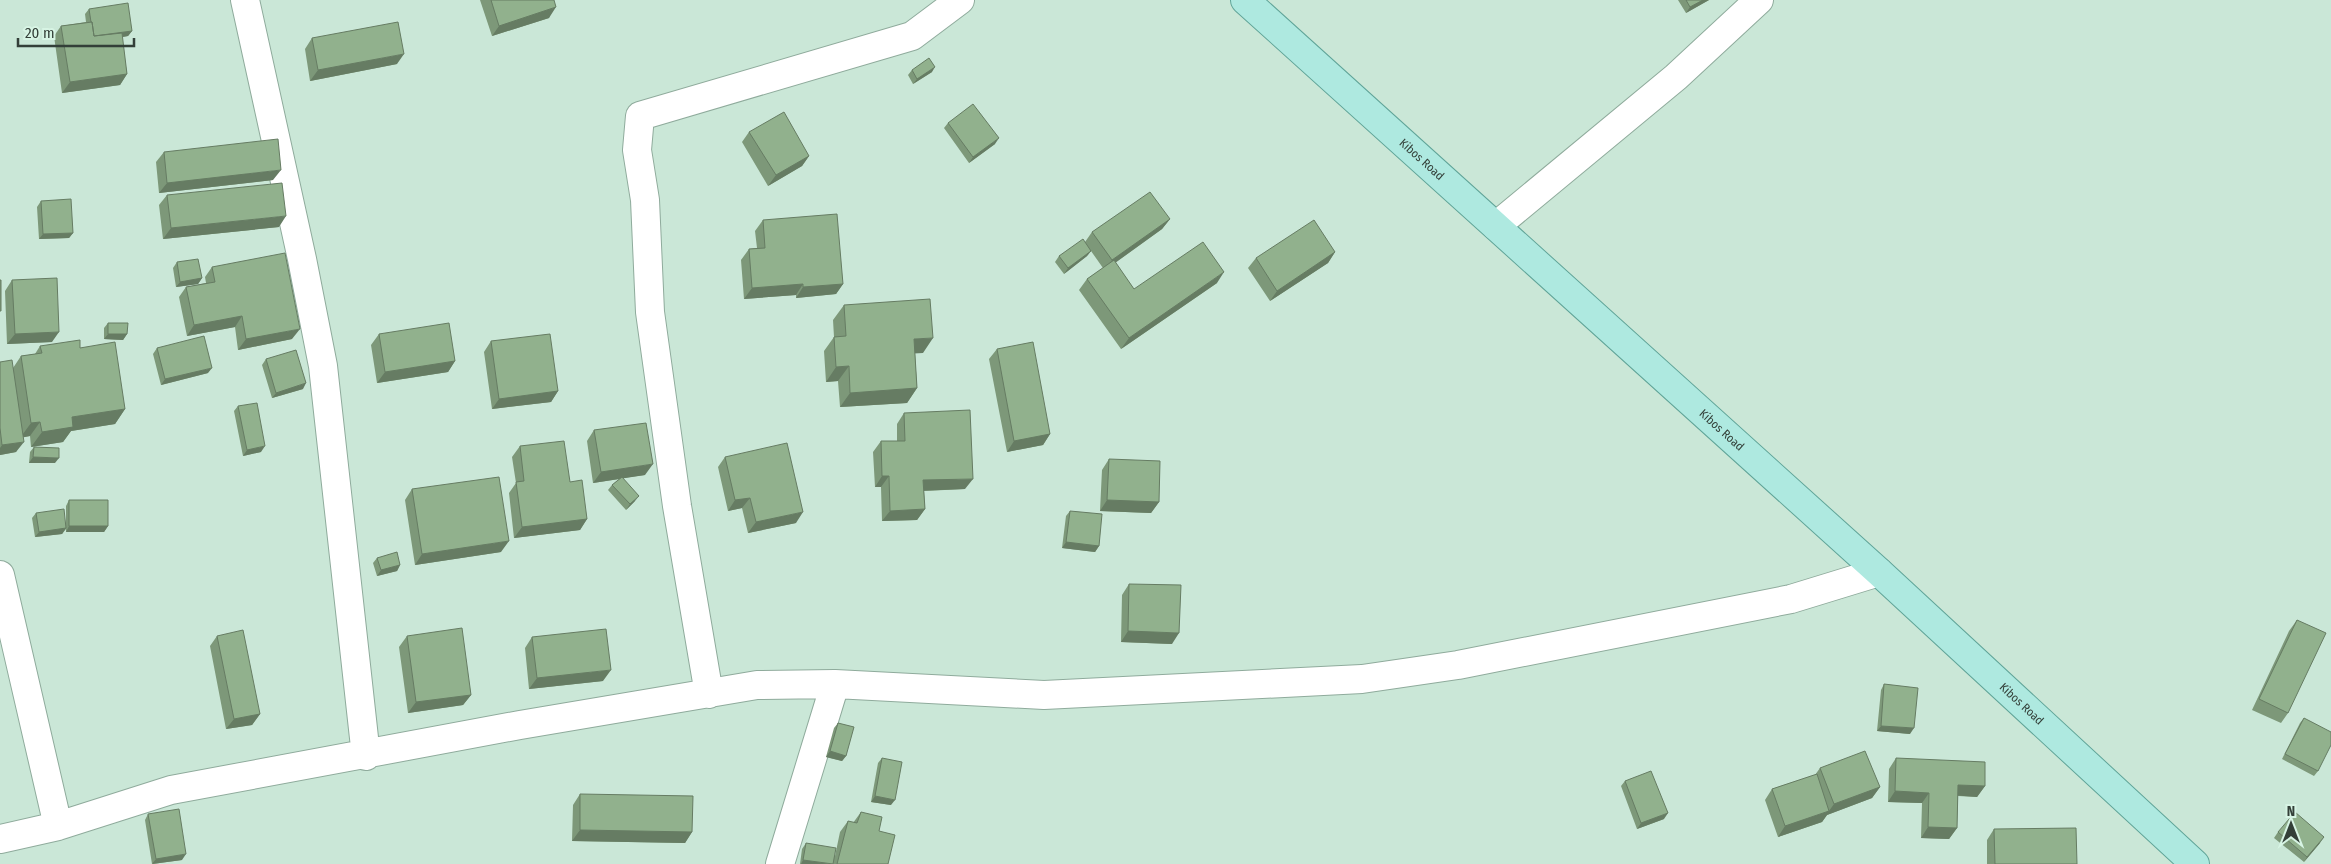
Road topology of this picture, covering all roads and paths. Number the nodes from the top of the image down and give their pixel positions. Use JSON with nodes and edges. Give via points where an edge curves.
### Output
{"nodes":[{"id":1,"x":245,"y":0,"type":"edge"},
{"id":2,"x":960,"y":0,"type":"edge"},
{"id":3,"x":1245,"y":0,"type":"edge"},
{"id":4,"x":1760,"y":0,"type":"edge"},
{"id":5,"x":1496,"y":226,"type":"junction"},
{"id":6,"x":1879,"y":572,"type":"junction"},
{"id":7,"x":0,"y":575,"type":"edge"},
{"id":8,"x":835,"y":684,"type":"junction"},
{"id":9,"x":709,"y":694,"type":"junction"},
{"id":10,"x":366,"y":756,"type":"junction"},
{"id":11,"x":58,"y":826,"type":"junction"},
{"id":12,"x":0,"y":839,"type":"edge"},
{"id":13,"x":780,"y":864,"type":"edge"},
{"id":14,"x":2195,"y":864,"type":"edge"}],
"edges":[{"from":1,"to":10,"type":"street","via":[[323,366]]},
{"from":2,"to":9,"type":"street","via":[[912,36],[640,116],[637,150],[645,200],[650,312],[677,506]]},
{"from":3,"to":5,"type":"main road","name":"Kibos Road"},
{"from":4,"to":5,"type":"street","via":[[1676,77]]},
{"from":5,"to":6,"type":"main road","name":"Kibos Road"},
{"from":6,"to":8,"type":"street","via":[[1781,600],[1458,666],[1362,679],[1044,695]]},
{"from":6,"to":14,"type":"main road","name":"Kibos Road"},
{"from":7,"to":11,"type":"street"},
{"from":8,"to":9,"type":"street","via":[[757,685]]},
{"from":8,"to":13,"type":"street"},
{"from":9,"to":10,"type":"street","via":[[520,725]]},
{"from":10,"to":11,"type":"street","via":[[171,790]]},
{"from":11,"to":12,"type":"street"}]}
